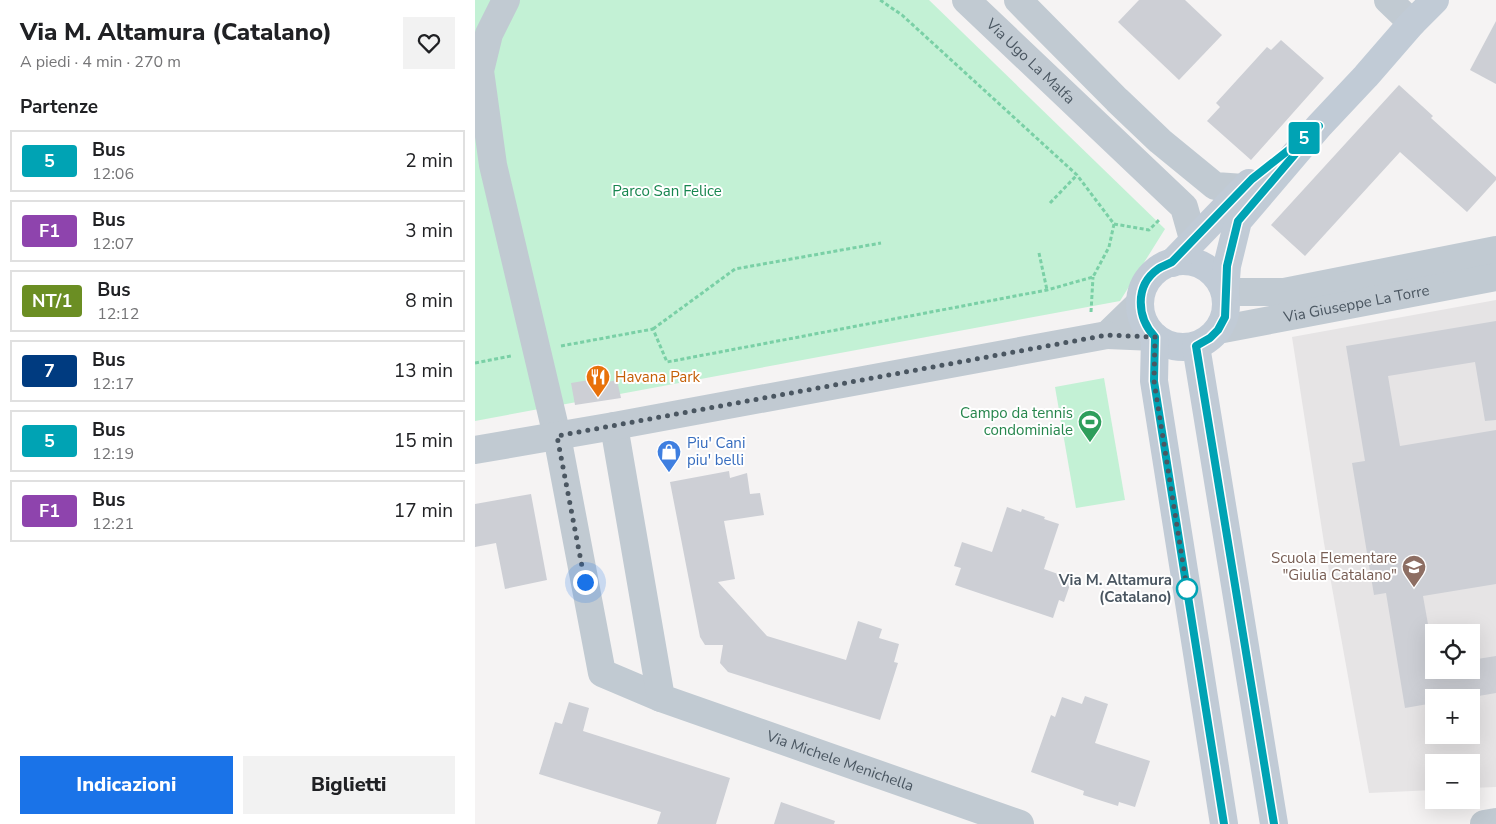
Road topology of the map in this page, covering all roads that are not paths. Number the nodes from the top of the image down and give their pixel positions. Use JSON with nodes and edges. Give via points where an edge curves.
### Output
{"nodes":[{"id":1,"x":506,"y":0,"type":"edge"},
{"id":2,"x":967,"y":0,"type":"edge"},
{"id":3,"x":1018,"y":0,"type":"edge"},
{"id":4,"x":1388,"y":0,"type":"edge"},
{"id":5,"x":1435,"y":0,"type":"edge"},
{"id":6,"x":1411,"y":23,"type":"junction"},
{"id":7,"x":1117,"y":100,"type":"junction"},
{"id":8,"x":1094,"y":122,"type":"junction"},
{"id":9,"x":1319,"y":126,"type":"junction"},
{"id":10,"x":1244,"y":188,"type":"junction"},
{"id":11,"x":1193,"y":239,"type":"junction"},
{"id":12,"x":1496,"y":250,"type":"edge"},
{"id":13,"x":1172,"y":262,"type":"junction"},
{"id":14,"x":1496,"y":277,"type":"edge"},
{"id":15,"x":1225,"y":292,"type":"junction"},
{"id":16,"x":1140,"y":303,"type":"junction"},
{"id":17,"x":1099,"y":325,"type":"junction"},
{"id":18,"x":1218,"y":330,"type":"junction"},
{"id":19,"x":1155,"y":337,"type":"junction"},
{"id":20,"x":1196,"y":346,"type":"junction"},
{"id":21,"x":614,"y":426,"type":"junction"},
{"id":22,"x":557,"y":436,"type":"junction"},
{"id":23,"x":475,"y":450,"type":"edge"},
{"id":24,"x":661,"y":698,"type":"junction"},
{"id":25,"x":1496,"y":822,"type":"edge"},
{"id":26,"x":1020,"y":824,"type":"edge"},
{"id":27,"x":1224,"y":824,"type":"edge"},
{"id":28,"x":1274,"y":824,"type":"edge"},
{"id":29,"x":1484,"y":824,"type":"edge"}],
"edges":[{"from":1,"to":22,"type":"street","via":[[489,34],[480,71],[493,165]]},
{"from":2,"to":8,"type":"street","name":"Via Ugo La Malfa"},
{"from":3,"to":7,"type":"street"},
{"from":4,"to":6,"type":"street"},
{"from":5,"to":6,"type":"street"},
{"from":6,"to":9,"type":"street"},
{"from":7,"to":8,"type":"street"},
{"from":7,"to":10,"type":"street","via":[[1215,186]]},
{"from":8,"to":11,"type":"street","name":"Via Ugo La Malfa","via":[[1184,207]]},
{"from":9,"to":10,"type":"street"},
{"from":9,"to":15,"type":"street","via":[[1238,221],[1227,266]]},
{"from":10,"to":11,"type":"street"},
{"from":11,"to":13,"type":"street"},
{"from":12,"to":15,"type":"street","name":"Via Giuseppe La Torre","via":[[1284,292]]},
{"from":13,"to":15,"type":"street","via":[[1199,264],[1218,278]]},
{"from":13,"to":16,"type":"street","via":[[1149,278]]},
{"from":14,"to":18,"type":"street","name":"Via Giuseppe La Torre"},
{"from":15,"to":18,"type":"street","via":[[1225,317]]},
{"from":16,"to":17,"type":"street"},
{"from":16,"to":19,"type":"street","via":[[1141,316]]},
{"from":17,"to":19,"type":"street"},
{"from":17,"to":21,"type":"street"},
{"from":18,"to":20,"type":"street"},
{"from":19,"to":20,"type":"street","via":[[1168,345]]},
{"from":19,"to":27,"type":"street","via":[[1154,381]]},
{"from":20,"to":28,"type":"street"},
{"from":21,"to":22,"type":"street"},
{"from":21,"to":24,"type":"street"},
{"from":22,"to":23,"type":"street"},
{"from":22,"to":24,"type":"street","name":"Via Michele Menichella","via":[[602,673]]},
{"from":24,"to":26,"type":"street","name":"Via Michele Menichella"},
{"from":25,"to":29,"type":"street"}]}
